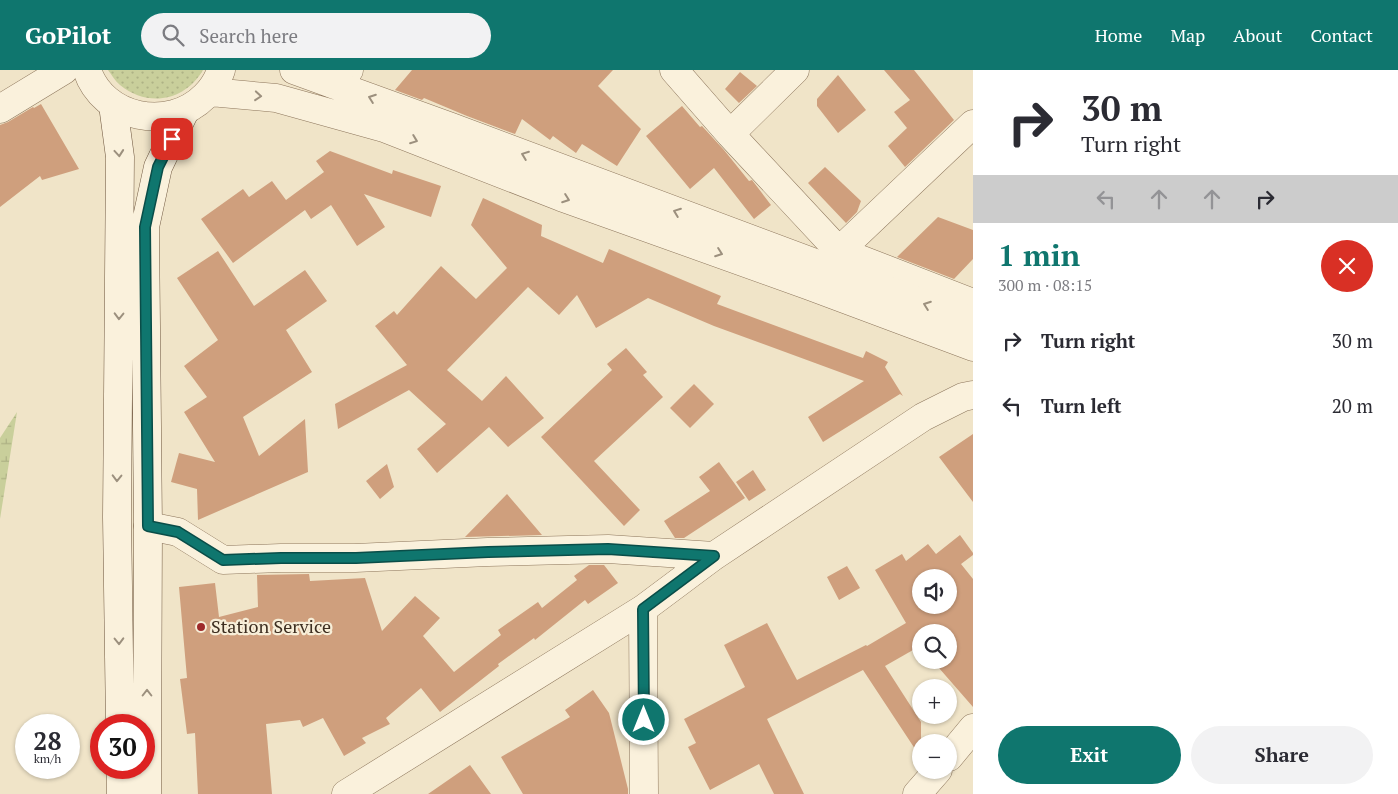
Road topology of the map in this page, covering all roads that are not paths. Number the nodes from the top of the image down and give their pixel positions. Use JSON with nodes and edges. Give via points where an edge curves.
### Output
{"nodes":[{"id":1,"x":64,"y":70,"type":"edge"},
{"id":2,"x":87,"y":70,"type":"edge"},
{"id":3,"x":294,"y":70,"type":"edge"},
{"id":4,"x":674,"y":70,"type":"edge"},
{"id":5,"x":795,"y":70,"type":"edge"},
{"id":6,"x":341,"y":77,"type":"edge"},
{"id":7,"x":215,"y":81,"type":"edge"},
{"id":8,"x":113,"y":105,"type":"junction"},
{"id":9,"x":0,"y":109,"type":"edge"},
{"id":10,"x":185,"y":111,"type":"junction"},
{"id":11,"x":973,"y":124,"type":"edge"},
{"id":12,"x":730,"y":134,"type":"junction"},
{"id":13,"x":832,"y":259,"type":"junction"},
{"id":14,"x":973,"y":303,"type":"edge"},
{"id":15,"x":973,"y":322,"type":"edge"},
{"id":16,"x":973,"y":347,"type":"edge"},
{"id":17,"x":973,"y":395,"type":"edge"},
{"id":18,"x":148,"y":526,"type":"junction"},
{"id":19,"x":714,"y":556,"type":"junction"},
{"id":20,"x":643,"y":609,"type":"junction"},
{"id":21,"x":120,"y":714,"type":"edge"},
{"id":22,"x":973,"y":728,"type":"edge"},
{"id":23,"x":957,"y":747,"type":"edge"},
{"id":24,"x":121,"y":779,"type":"edge"},
{"id":25,"x":930,"y":779,"type":"edge"},
{"id":26,"x":121,"y":794,"type":"edge"},
{"id":27,"x":147,"y":794,"type":"edge"},
{"id":28,"x":346,"y":794,"type":"edge"},
{"id":29,"x":644,"y":794,"type":"edge"},
{"id":30,"x":917,"y":794,"type":"edge"}],
"edges":[{"from":1,"to":9,"type":"street"},
{"from":2,"to":8,"type":"street","via":[[99,93]]},
{"from":3,"to":6,"type":"street"},
{"from":4,"to":12,"type":"street"},
{"from":5,"to":12,"type":"street"},
{"from":13,"to":6,"type":"street","one_way":true},
{"from":7,"to":10,"type":"street","via":[[198,103]]},
{"from":7,"to":16,"type":"street","one_way":true,"via":[[384,128],[561,197]]},
{"from":8,"to":10,"type":"street","via":[[136,115],[161,118]]},
{"from":8,"to":21,"type":"street","one_way":true,"via":[[120,157],[117,517]]},
{"from":10,"to":18,"type":"street","via":[[158,167],[145,227]]},
{"from":11,"to":13,"type":"street"},
{"from":12,"to":13,"type":"street"},
{"from":13,"to":14,"type":"street"},
{"from":15,"to":13,"type":"street","one_way":true},
{"from":17,"to":19,"type":"street","via":[[923,417]]},
{"from":18,"to":19,"type":"street","via":[[178,532],[223,560],[608,549]]},
{"from":27,"to":18,"type":"street","one_way":true},
{"from":19,"to":20,"type":"street"},
{"from":20,"to":28,"type":"street"},
{"from":20,"to":29,"type":"street"},
{"from":22,"to":23,"type":"street"},
{"from":24,"to":26,"type":"street"},
{"from":25,"to":30,"type":"street"}]}
